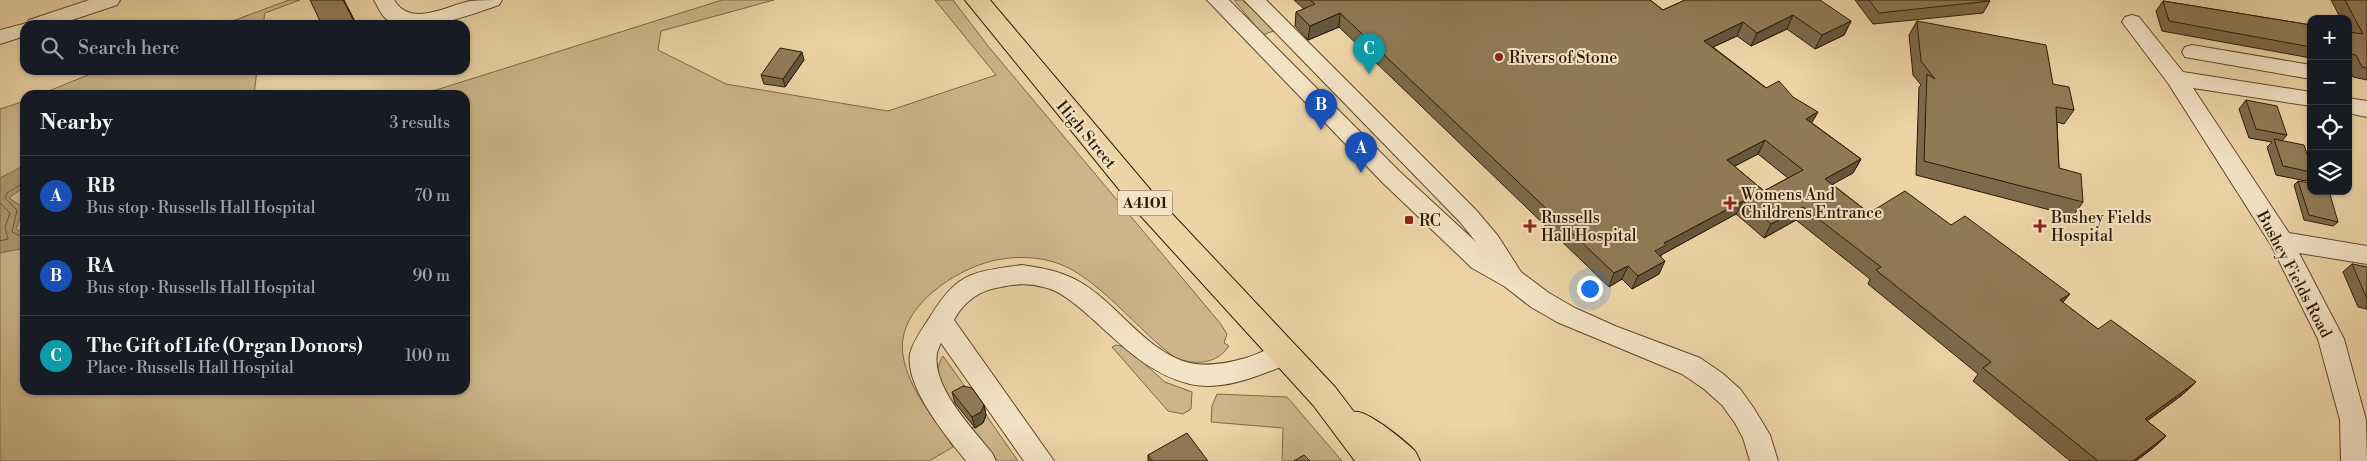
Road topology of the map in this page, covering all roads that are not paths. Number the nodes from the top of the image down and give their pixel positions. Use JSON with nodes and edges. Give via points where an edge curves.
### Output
{"nodes":[{"id":1,"x":110,"y":0,"type":"edge"},
{"id":2,"x":384,"y":0,"type":"edge"},
{"id":3,"x":492,"y":0,"type":"edge"},
{"id":4,"x":977,"y":0,"type":"edge"},
{"id":5,"x":1217,"y":0,"type":"edge"},
{"id":6,"x":1254,"y":0,"type":"edge"},
{"id":7,"x":51,"y":20,"type":"edge"},
{"id":8,"x":406,"y":20,"type":"edge"},
{"id":9,"x":422,"y":20,"type":"edge"},
{"id":10,"x":2132,"y":22,"type":"dead end"},
{"id":11,"x":20,"y":31,"type":"edge"},
{"id":12,"x":0,"y":37,"type":"edge"},
{"id":13,"x":2192,"y":52,"type":"dead end"},
{"id":14,"x":2303,"y":71,"type":"edge"},
{"id":15,"x":2176,"y":78,"type":"junction"},
{"id":16,"x":2307,"y":84,"type":"edge"},
{"id":17,"x":2307,"y":97,"type":"edge"},
{"id":18,"x":2352,"y":106,"type":"edge"},
{"id":19,"x":2367,"y":108,"type":"edge"},
{"id":20,"x":2281,"y":241,"type":"junction"},
{"id":21,"x":2367,"y":255,"type":"edge"},
{"id":22,"x":1513,"y":279,"type":"junction"},
{"id":23,"x":941,"y":321,"type":"junction"},
{"id":24,"x":1284,"y":355,"type":"junction"},
{"id":25,"x":1324,"y":396,"type":"junction"},
{"id":26,"x":2360,"y":422,"type":"edge"},
{"id":27,"x":982,"y":461,"type":"edge"},
{"id":28,"x":1040,"y":461,"type":"edge"},
{"id":29,"x":1374,"y":461,"type":"edge"},
{"id":30,"x":1404,"y":461,"type":"edge"},
{"id":31,"x":1764,"y":461,"type":"edge"},
{"id":32,"x":2355,"y":461,"type":"edge"}],
"edges":[{"from":1,"to":7,"type":"street"},
{"from":2,"to":8,"type":"street","via":[[389,12],[398,19]]},
{"from":3,"to":9,"type":"street"},
{"from":4,"to":24,"type":"main road","name":"High Street","number":"A4101","via":[[1148,207]]},
{"from":5,"to":22,"type":"street","via":[[1432,217],[1481,261]]},
{"from":6,"to":22,"type":"street","via":[[1468,216],[1490,242]]},
{"from":10,"to":15,"type":"street","name":"Bushey Fields Road"},
{"from":11,"to":12,"type":"street"},
{"from":13,"to":14,"type":"street"},
{"from":14,"to":16,"type":"street"},
{"from":15,"to":17,"type":"street"},
{"from":15,"to":20,"type":"street","name":"Bushey Fields Road"},
{"from":18,"to":19,"type":"street"},
{"from":20,"to":21,"type":"street"},
{"from":20,"to":26,"type":"street","name":"Bushey Fields Road","via":[[2331,339]]},
{"from":22,"to":31,"type":"street","via":[[1540,300],[1566,314],[1691,366],[1712,381],[1744,414],[1756,435]]},
{"from":23,"to":24,"type":"street","via":[[947,306],[978,282],[1020,274],[1043,276],[1087,298],[1139,345],[1179,370],[1204,376],[1238,372]]},
{"from":23,"to":27,"type":"street","via":[[923,355],[927,382],[954,427]]},
{"from":23,"to":28,"type":"street"},
{"from":24,"to":25,"type":"main road","name":"High Street","number":"A4101"},
{"from":25,"to":29,"type":"main road","name":"High Street","number":"A4101"},
{"from":25,"to":30,"type":"main road","name":"High Street","number":"A4101"},
{"from":26,"to":32,"type":"street","name":"Bushey Fields Road"}]}
